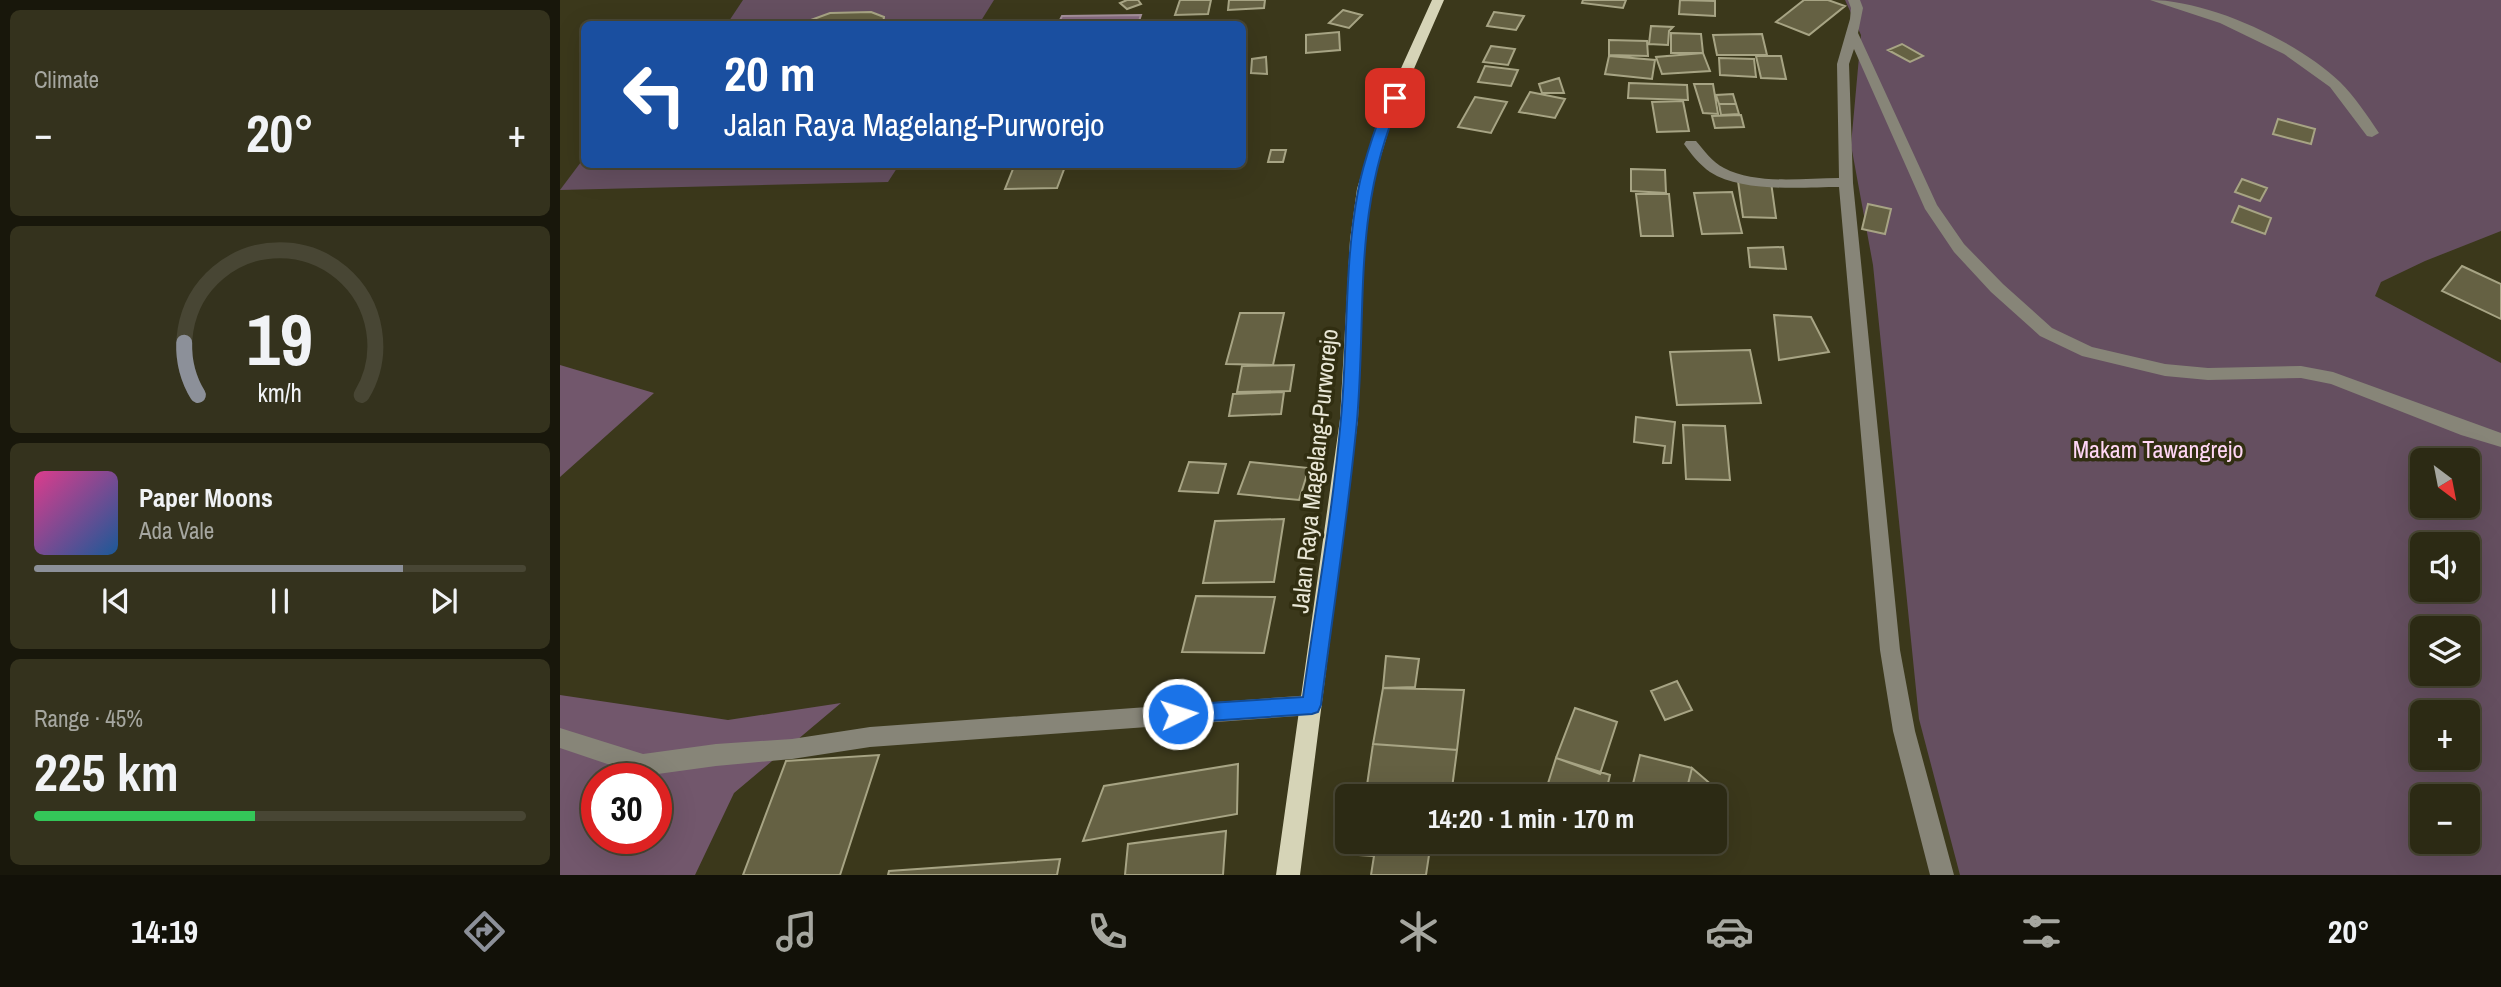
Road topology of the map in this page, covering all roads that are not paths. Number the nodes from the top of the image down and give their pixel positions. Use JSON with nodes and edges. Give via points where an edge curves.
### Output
{"nodes":[{"id":1,"x":1438,"y":0,"type":"edge"},
{"id":2,"x":1854,"y":0,"type":"edge"},
{"id":3,"x":2155,"y":0,"type":"edge"},
{"id":4,"x":1853,"y":34,"type":"junction"},
{"id":5,"x":2372,"y":133,"type":"dead end"},
{"id":6,"x":1691,"y":144,"type":"dead end"},
{"id":7,"x":1846,"y":183,"type":"junction"},
{"id":8,"x":2501,"y":440,"type":"edge"},
{"id":9,"x":1312,"y":705,"type":"junction"},
{"id":10,"x":560,"y":738,"type":"edge"},
{"id":11,"x":1288,"y":875,"type":"edge"},
{"id":12,"x":1942,"y":875,"type":"edge"}],
"edges":[{"from":1,"to":9,"type":"main road","name":"Jalan Raya Magelang-Purworejo","via":[[1385,119],[1364,189],[1357,240],[1349,419]]},
{"from":2,"to":4,"type":"street"},
{"from":3,"to":5,"type":"street","via":[[2236,24],[2304,62],[2348,98]]},
{"from":4,"to":7,"type":"street","via":[[1843,64]]},
{"from":4,"to":8,"type":"street","via":[[1930,206],[1959,248],[2046,332],[2088,352],[2165,370],[2301,372],[2333,378]]},
{"from":6,"to":7,"type":"street","via":[[1713,167],[1728,175]]},
{"from":7,"to":12,"type":"street","via":[[1890,650],[1905,731]]},
{"from":9,"to":10,"type":"street","via":[[870,737],[643,765]]},
{"from":9,"to":11,"type":"main road","name":"Jalan Raya Magelang-Purworejo"}]}
